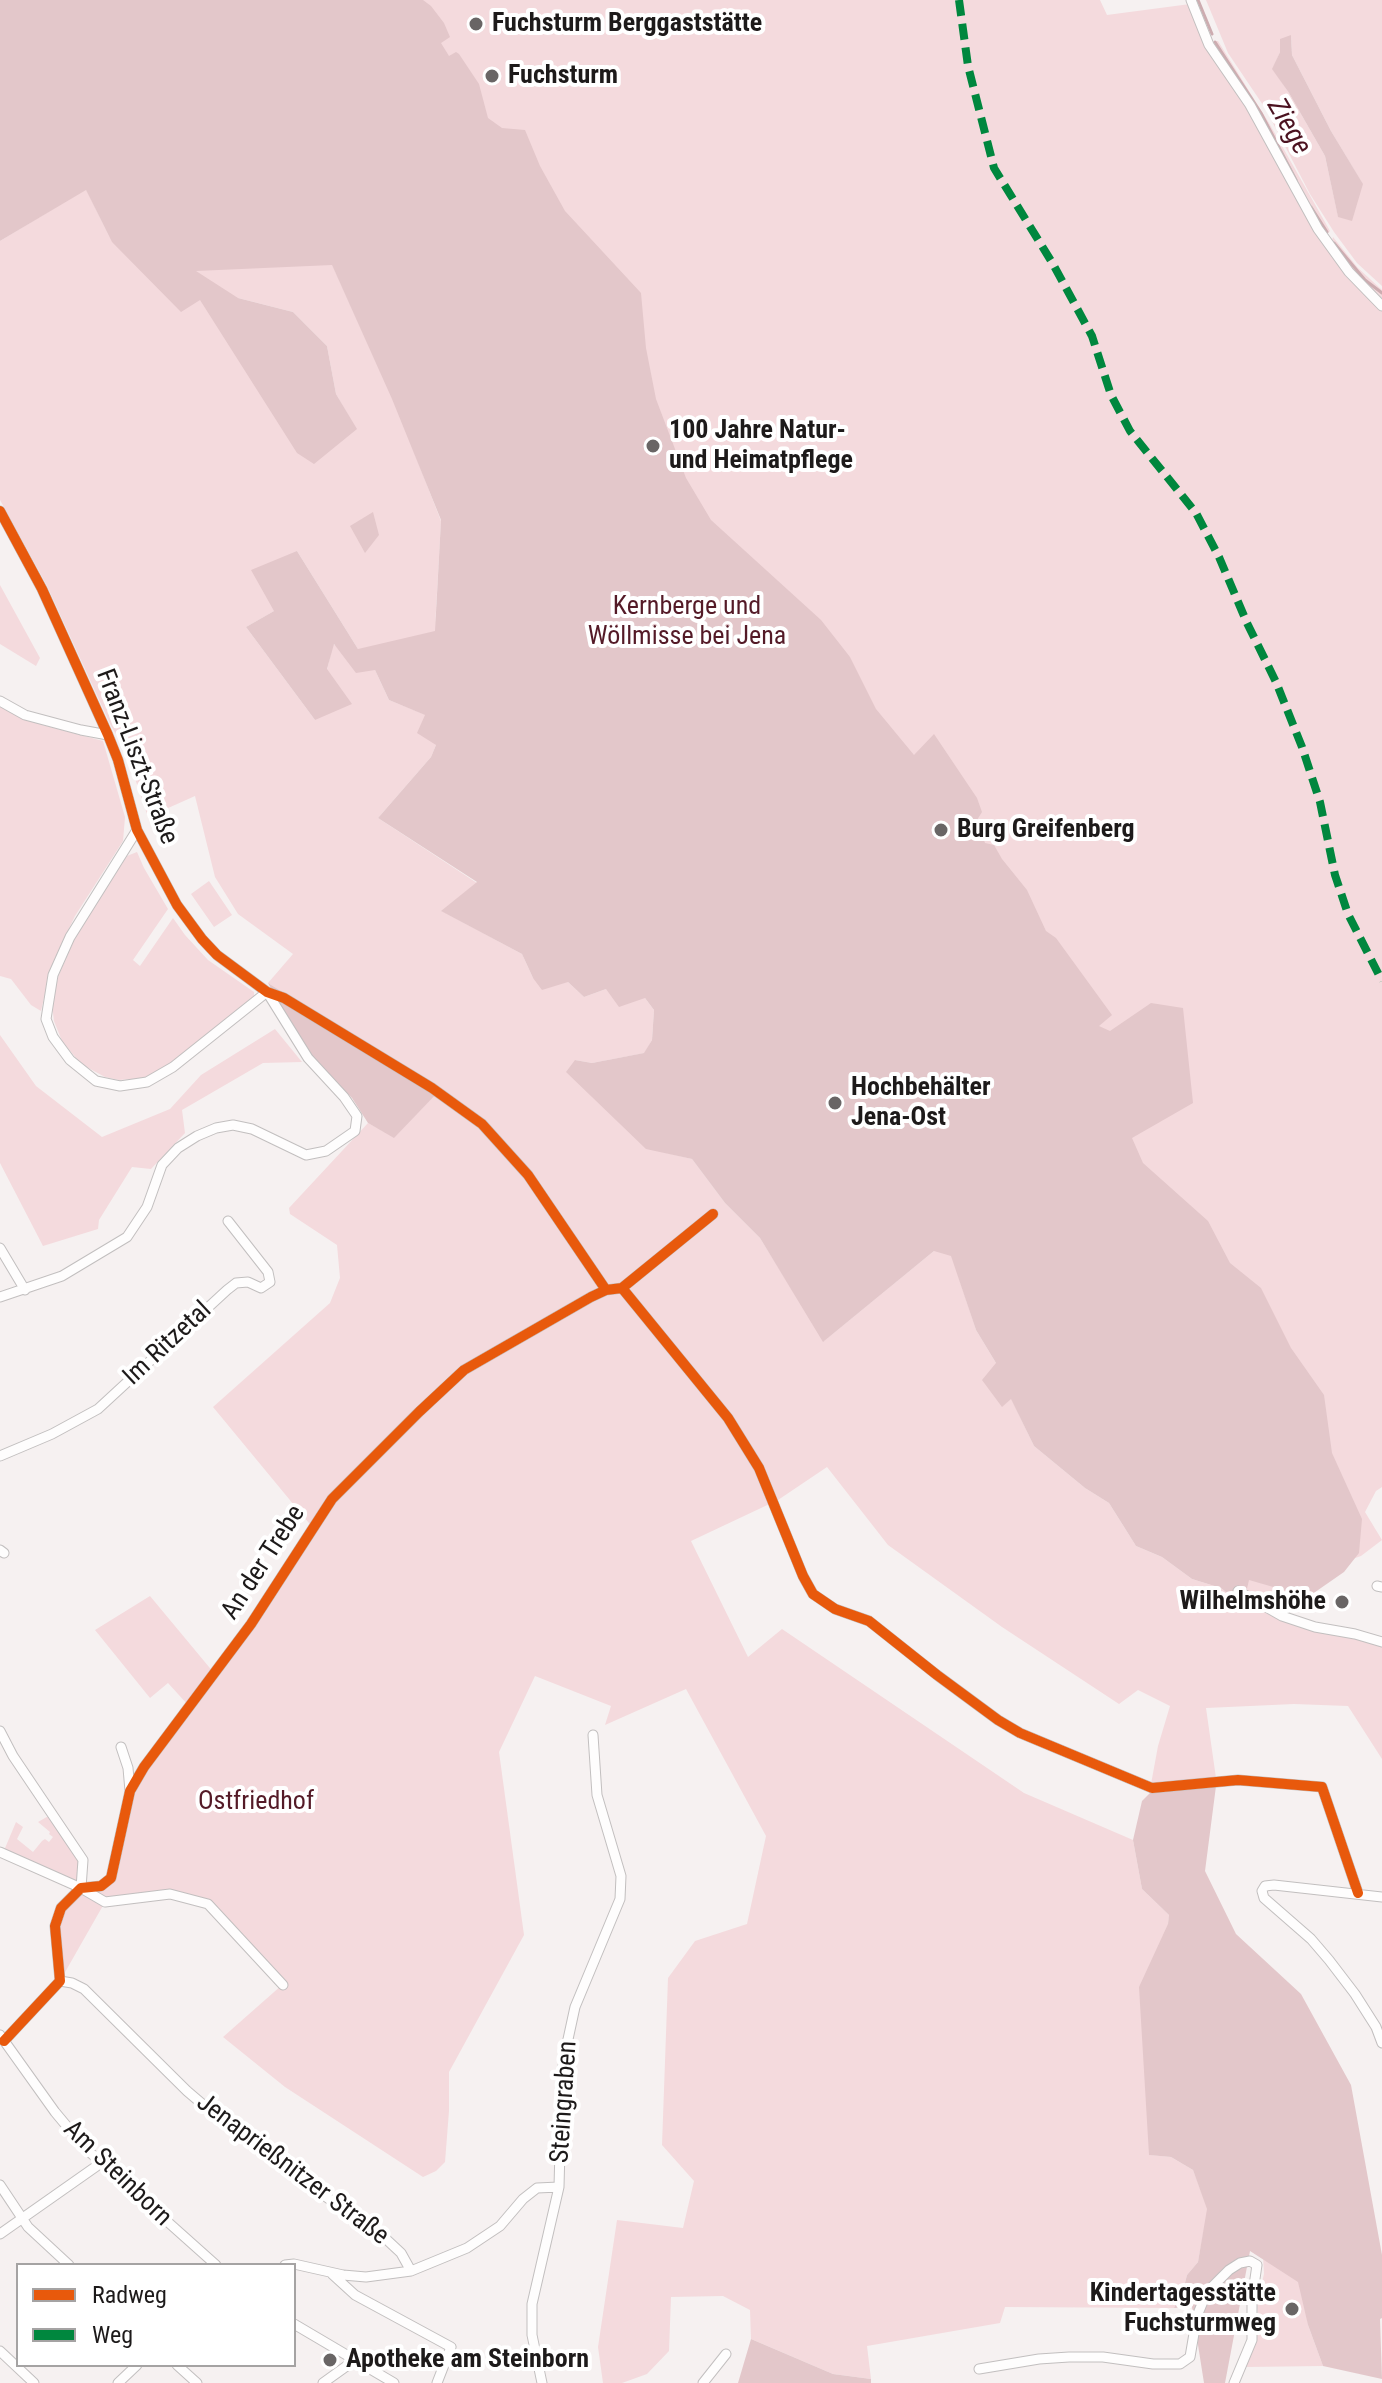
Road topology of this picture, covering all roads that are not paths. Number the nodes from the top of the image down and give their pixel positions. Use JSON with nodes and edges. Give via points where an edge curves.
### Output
{"nodes":[{"id":1,"x":1191,"y":0,"type":"edge"},
{"id":2,"x":1382,"y":306,"type":"edge"},
{"id":3,"x":0,"y":511,"type":"edge"},
{"id":4,"x":0,"y":701,"type":"edge"},
{"id":5,"x":108,"y":735,"type":"junction"},
{"id":6,"x":137,"y":830,"type":"junction"},
{"id":7,"x":267,"y":992,"type":"junction"},
{"id":8,"x":713,"y":1214,"type":"dead end"},
{"id":9,"x":228,"y":1221,"type":"dead end"},
{"id":10,"x":0,"y":1248,"type":"edge"},
{"id":11,"x":622,"y":1288,"type":"junction"},
{"id":12,"x":25,"y":1290,"type":"junction"},
{"id":13,"x":606,"y":1290,"type":"junction"},
{"id":14,"x":0,"y":1297,"type":"edge"},
{"id":15,"x":0,"y":1456,"type":"edge"},
{"id":16,"x":1238,"y":1591,"type":"dead end"},
{"id":17,"x":1382,"y":1642,"type":"edge"},
{"id":18,"x":0,"y":1731,"type":"edge"},
{"id":19,"x":593,"y":1735,"type":"dead end"},
{"id":20,"x":121,"y":1747,"type":"dead end"},
{"id":21,"x":130,"y":1791,"type":"junction"},
{"id":22,"x":0,"y":1852,"type":"edge"},
{"id":23,"x":81,"y":1888,"type":"junction"},
{"id":24,"x":1358,"y":1893,"type":"junction"},
{"id":25,"x":1382,"y":1897,"type":"edge"},
{"id":26,"x":60,"y":1981,"type":"junction"},
{"id":27,"x":283,"y":1985,"type":"dead end"},
{"id":28,"x":1379,"y":2027,"type":"edge"},
{"id":29,"x":2,"y":2038,"type":"edge"},
{"id":30,"x":1382,"y":2043,"type":"edge"},
{"id":31,"x":101,"y":2163,"type":"junction"},
{"id":32,"x":0,"y":2185,"type":"edge"},
{"id":33,"x":559,"y":2187,"type":"junction"},
{"id":34,"x":22,"y":2218,"type":"junction"},
{"id":35,"x":0,"y":2234,"type":"edge"},
{"id":36,"x":67,"y":2263,"type":"edge"},
{"id":37,"x":214,"y":2263,"type":"edge"},
{"id":38,"x":296,"y":2264,"type":"edge"},
{"id":39,"x":411,"y":2271,"type":"junction"},
{"id":40,"x":330,"y":2272,"type":"junction"},
{"id":41,"x":296,"y":2325,"type":"edge"},
{"id":42,"x":0,"y":2351,"type":"edge"},
{"id":43,"x":726,"y":2354,"type":"dead end"},
{"id":44,"x":355,"y":2360,"type":"junction"},
{"id":45,"x":16,"y":2366,"type":"edge"},
{"id":46,"x":17,"y":2367,"type":"edge"},
{"id":47,"x":135,"y":2367,"type":"edge"},
{"id":48,"x":179,"y":2367,"type":"edge"},
{"id":49,"x":979,"y":2369,"type":"dead end"},
{"id":50,"x":34,"y":2383,"type":"edge"},
{"id":51,"x":118,"y":2383,"type":"edge"},
{"id":52,"x":197,"y":2383,"type":"edge"},
{"id":53,"x":323,"y":2383,"type":"edge"},
{"id":54,"x":394,"y":2383,"type":"edge"},
{"id":55,"x":437,"y":2383,"type":"edge"},
{"id":56,"x":542,"y":2383,"type":"edge"},
{"id":57,"x":703,"y":2383,"type":"edge"},
{"id":58,"x":1234,"y":2383,"type":"edge"}],
"edges":[{"from":1,"to":2,"type":"street","via":[[1209,45],[1250,105],[1318,229]]},
{"from":3,"to":5,"type":"street","name":"Franz-Liszt-Straße"},
{"from":4,"to":5,"type":"street","via":[[25,715]]},
{"from":5,"to":6,"type":"street","name":"Franz-Liszt-Straße"},
{"from":6,"to":7,"type":"street","name":"Franz-Liszt-Straße","via":[[177,905],[202,939]]},
{"from":6,"to":7,"type":"street","via":[[70,937],[53,975],[46,1019],[70,1060],[96,1081],[120,1086],[147,1082],[178,1064]]},
{"from":7,"to":12,"type":"street","via":[[308,1058],[357,1116],[355,1131],[326,1151],[306,1155],[233,1125],[197,1136],[162,1165],[147,1207],[127,1237],[62,1276]]},
{"from":7,"to":13,"type":"street","via":[[432,1088],[482,1124],[528,1175]]},
{"from":8,"to":11,"type":"street"},
{"from":9,"to":15,"type":"street","name":"Im Ritzetal","via":[[268,1272],[270,1282],[261,1288],[236,1283],[98,1409]]},
{"from":10,"to":12,"type":"street"},
{"from":11,"to":13,"type":"street","name":"An der Trebe"},
{"from":11,"to":24,"type":"street","via":[[728,1418],[759,1468],[813,1594],[869,1621],[1020,1733],[1152,1788],[1238,1780],[1322,1787]]},
{"from":12,"to":14,"type":"street"},
{"from":13,"to":21,"type":"street","name":"An der Trebe","via":[[464,1370],[332,1499],[251,1624]]},
{"from":16,"to":17,"type":"street","via":[[1282,1616]]},
{"from":18,"to":23,"type":"street","via":[[83,1860]]},
{"from":19,"to":33,"type":"street","name":"Steingraben","via":[[597,1795],[621,1876],[620,1899],[570,2029],[562,2073]]},
{"from":20,"to":21,"type":"street","name":"An der Trebe"},
{"from":21,"to":23,"type":"street","name":"An der Trebe","via":[[111,1878],[101,1886]]},
{"from":22,"to":23,"type":"street"},
{"from":23,"to":26,"type":"street","name":"An der Trebe","via":[[61,1908],[55,1926]]},
{"from":23,"to":27,"type":"street","via":[[105,1902],[170,1894],[208,1904]]},
{"from":24,"to":25,"type":"street"},
{"from":24,"to":28,"type":"street","via":[[1274,1885],[1262,1891],[1311,1939]]},
{"from":26,"to":29,"type":"street"},
{"from":26,"to":39,"type":"street","name":"Jenaprießnitzer Straße","via":[[84,1989],[187,2091],[241,2137],[386,2239]]},
{"from":28,"to":30,"type":"street"},
{"from":29,"to":31,"type":"street","name":"Am Steinborn","via":[[55,2112]]},
{"from":31,"to":34,"type":"street"},
{"from":31,"to":37,"type":"street","name":"Am Steinborn"},
{"from":32,"to":34,"type":"street"},
{"from":33,"to":39,"type":"street","via":[[537,2188],[500,2226],[467,2248]]},
{"from":33,"to":56,"type":"street","name":"Steingraben","via":[[532,2304]]},
{"from":34,"to":35,"type":"street"},
{"from":34,"to":36,"type":"street"},
{"from":38,"to":40,"type":"street"},
{"from":39,"to":40,"type":"street","via":[[366,2277]]},
{"from":40,"to":55,"type":"street","via":[[355,2295],[451,2347]]},
{"from":41,"to":44,"type":"street"},
{"from":42,"to":45,"type":"street"},
{"from":43,"to":57,"type":"street"},
{"from":44,"to":53,"type":"street"},
{"from":44,"to":54,"type":"street"},
{"from":46,"to":50,"type":"street"},
{"from":47,"to":51,"type":"street"},
{"from":48,"to":52,"type":"street"},
{"from":49,"to":58,"type":"street","via":[[1069,2357],[1180,2364],[1190,2357],[1204,2299],[1229,2270],[1250,2261],[1257,2265],[1252,2340]]}]}
